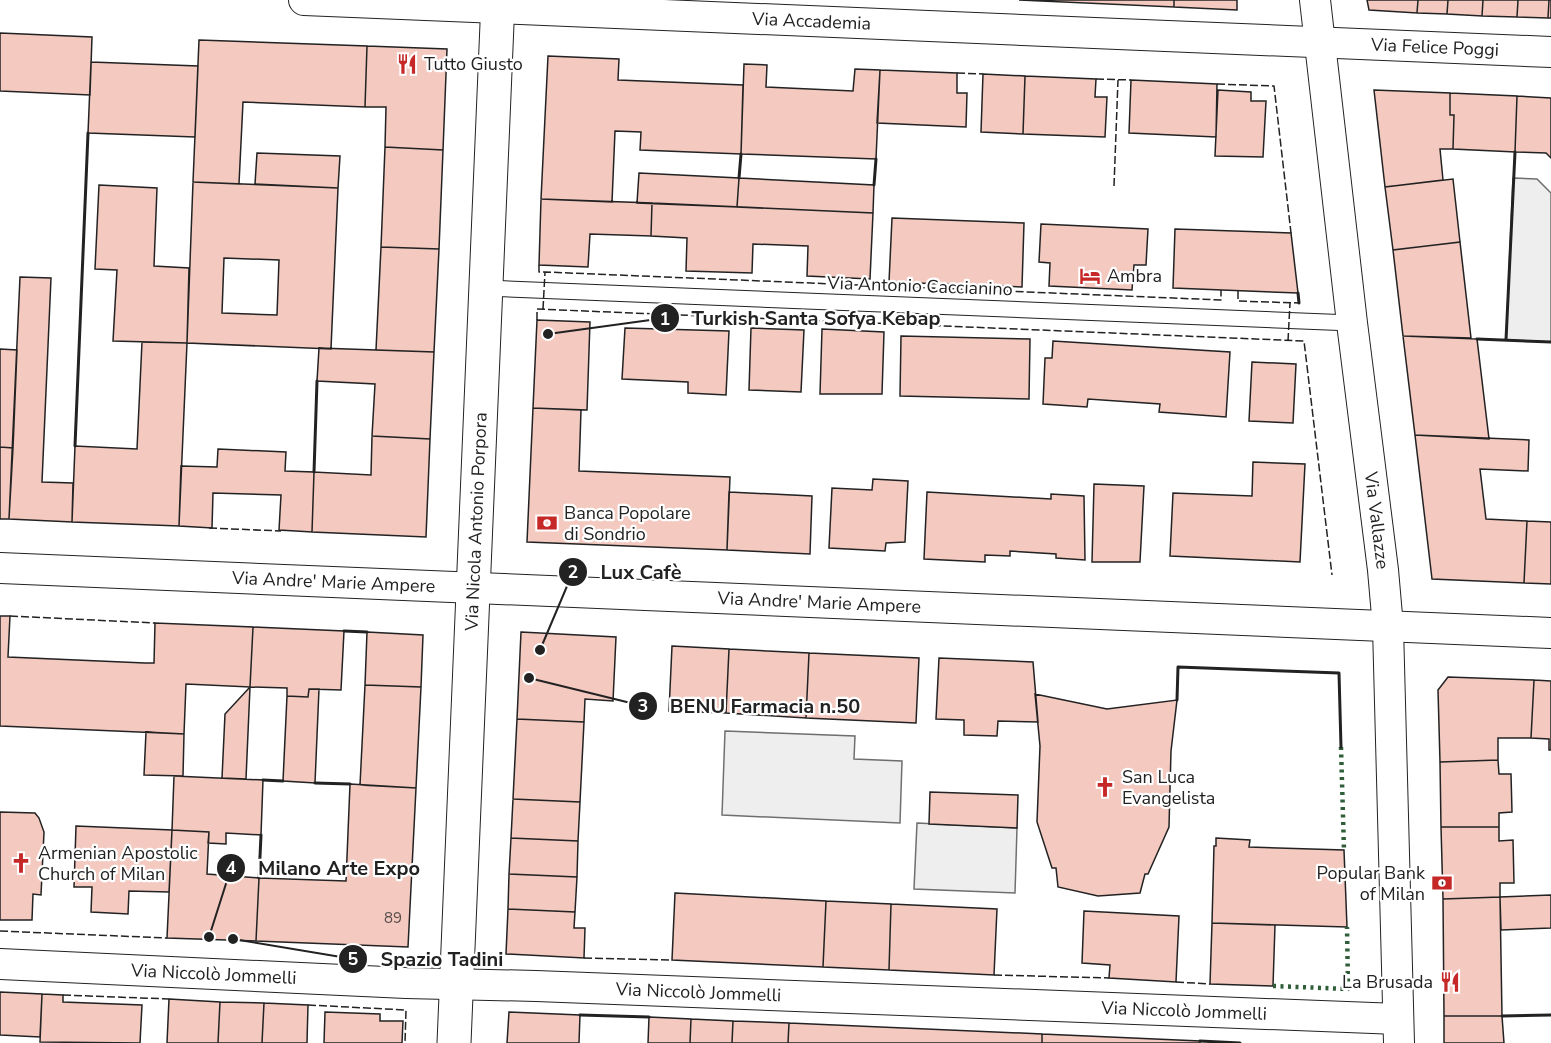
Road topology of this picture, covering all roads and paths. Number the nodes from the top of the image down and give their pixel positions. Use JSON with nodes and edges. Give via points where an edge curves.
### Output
{"nodes":[{"id":1,"x":304,"y":0,"type":"edge"},
{"id":2,"x":1316,"y":0,"type":"edge"},
{"id":3,"x":498,"y":4,"type":"edge"},
{"id":4,"x":1319,"y":42,"type":"junction"},
{"id":5,"x":1551,"y":52,"type":"edge"},
{"id":6,"x":486,"y":288,"type":"junction"},
{"id":7,"x":1352,"y":323,"type":"junction"},
{"id":8,"x":0,"y":568,"type":"edge"},
{"id":9,"x":474,"y":587,"type":"junction"},
{"id":10,"x":1388,"y":627,"type":"junction"},
{"id":11,"x":1551,"y":633,"type":"edge"},
{"id":12,"x":0,"y":964,"type":"edge"},
{"id":13,"x":457,"y":983,"type":"junction"},
{"id":14,"x":1399,"y":1031,"type":"edge"},
{"id":15,"x":454,"y":1043,"type":"edge"}],
"edges":[{"from":1,"to":3,"type":"street","name":"Via Accademia"},
{"from":2,"to":4,"type":"street","name":"Via Vallazze"},
{"from":3,"to":4,"type":"street","name":"Via Accademia"},
{"from":3,"to":6,"type":"main road","name":"Via Nicola Antonio Porpora"},
{"from":4,"to":5,"type":"street","name":"Via Felice Poggi"},
{"from":4,"to":7,"type":"street","name":"Via Vallazze"},
{"from":6,"to":7,"type":"lane","name":"Via Antonio Caccianino"},
{"from":6,"to":9,"type":"main road","name":"Via Nicola Antonio Porpora"},
{"from":7,"to":10,"type":"street","name":"Via Vallazze"},
{"from":8,"to":9,"type":"street","name":"Via Andre' Marie Ampere"},
{"from":9,"to":10,"type":"street","name":"Via Andre' Marie Ampere"},
{"from":9,"to":13,"type":"main road","name":"Via Nicola Antonio Porpora"},
{"from":10,"to":11,"type":"street","name":"Via Andre' Marie Ampere"},
{"from":10,"to":14,"type":"street","name":"Via Vallazze"},
{"from":12,"to":13,"type":"street","name":"Via Niccolò Jommelli"},
{"from":13,"to":14,"type":"street","name":"Via Niccolò Jommelli"},
{"from":13,"to":15,"type":"main road","name":"Via Nicola Antonio Porpora"}]}
